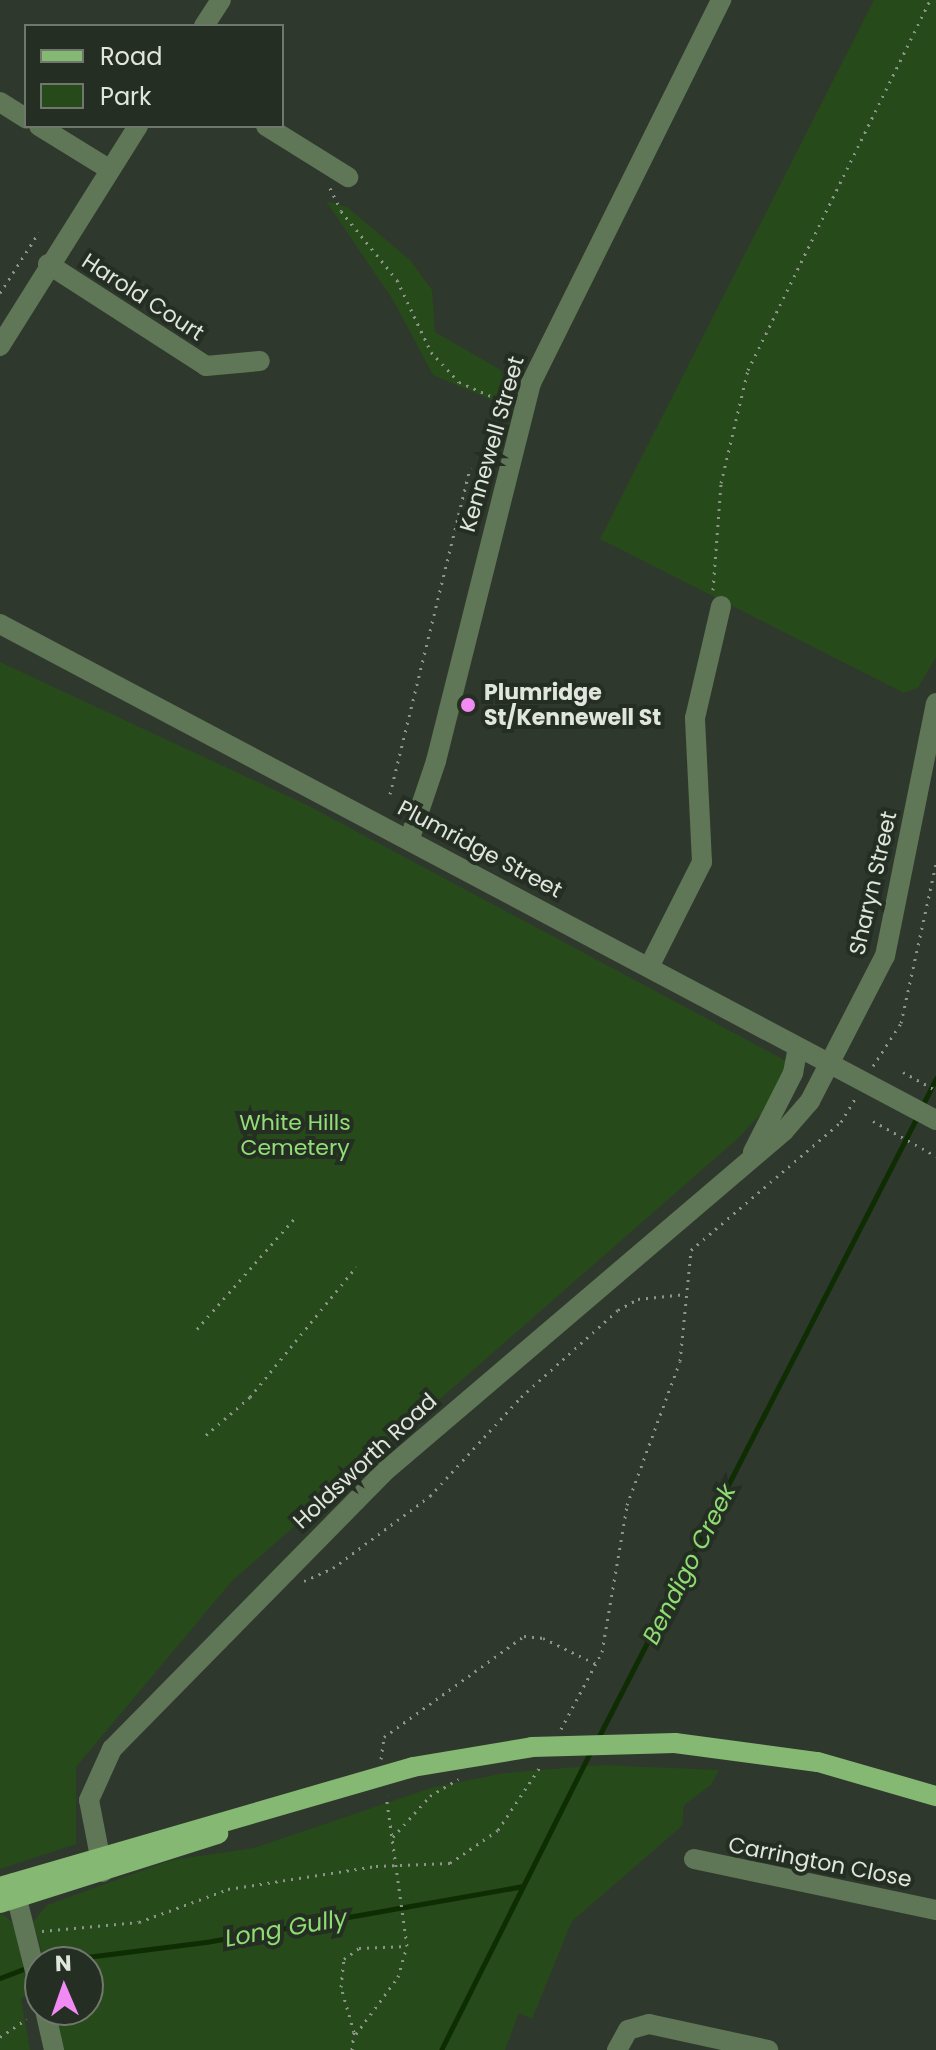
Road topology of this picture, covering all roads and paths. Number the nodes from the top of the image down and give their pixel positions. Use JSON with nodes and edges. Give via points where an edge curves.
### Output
{"nodes":[{"id":1,"x":221,"y":0,"type":"edge"},
{"id":2,"x":721,"y":0,"type":"edge"},
{"id":3,"x":930,"y":0,"type":"edge"},
{"id":4,"x":205,"y":24,"type":"edge"},
{"id":5,"x":0,"y":102,"type":"edge"},
{"id":6,"x":24,"y":117,"type":"edge"},
{"id":7,"x":42,"y":128,"type":"edge"},
{"id":8,"x":137,"y":128,"type":"edge"},
{"id":9,"x":269,"y":128,"type":"edge"},
{"id":10,"x":109,"y":169,"type":"junction"},
{"id":11,"x":339,"y":171,"type":"joint"},
{"id":12,"x":39,"y":232,"type":"dead end"},
{"id":13,"x":48,"y":264,"type":"junction"},
{"id":14,"x":0,"y":293,"type":"edge"},
{"id":15,"x":0,"y":346,"type":"edge"},
{"id":16,"x":260,"y":361,"type":"dead end"},
{"id":17,"x":522,"y":409,"type":"junction"},
{"id":18,"x":470,"y":468,"type":"dead end"},
{"id":19,"x":717,"y":602,"type":"joint"},
{"id":20,"x":0,"y":624,"type":"edge"},
{"id":21,"x":936,"y":703,"type":"edge"},
{"id":22,"x":390,"y":794,"type":"dead end"},
{"id":23,"x":410,"y":838,"type":"junction"},
{"id":24,"x":936,"y":864,"type":"edge"},
{"id":25,"x":649,"y":967,"type":"junction"},
{"id":26,"x":798,"y":1048,"type":"junction"},
{"id":27,"x":830,"y":1066,"type":"junction"},
{"id":28,"x":903,"y":1072,"type":"dead end"},
{"id":29,"x":867,"y":1075,"type":"dead end"},
{"id":30,"x":936,"y":1090,"type":"edge"},
{"id":31,"x":859,"y":1091,"type":"dead end"},
{"id":32,"x":936,"y":1120,"type":"edge"},
{"id":33,"x":873,"y":1121,"type":"dead end"},
{"id":34,"x":753,"y":1152,"type":"junction"},
{"id":35,"x":936,"y":1156,"type":"edge"},
{"id":36,"x":294,"y":1219,"type":"dead end"},
{"id":37,"x":356,"y":1267,"type":"dead end"},
{"id":38,"x":686,"y":1294,"type":"junction"},
{"id":39,"x":197,"y":1329,"type":"dead end"},
{"id":40,"x":206,"y":1435,"type":"dead end"},
{"id":41,"x":293,"y":1585,"type":"dead end"},
{"id":42,"x":596,"y":1664,"type":"junction"},
{"id":43,"x":559,"y":1733,"type":"dead end"},
{"id":44,"x":538,"y":1754,"type":"junction"},
{"id":45,"x":381,"y":1761,"type":"dead end"},
{"id":46,"x":464,"y":1776,"type":"dead end"},
{"id":47,"x":386,"y":1789,"type":"dead end"},
{"id":48,"x":936,"y":1796,"type":"edge"},
{"id":49,"x":393,"y":1837,"type":"junction"},
{"id":50,"x":694,"y":1859,"type":"dead end"},
{"id":51,"x":101,"y":1864,"type":"junction"},
{"id":52,"x":398,"y":1865,"type":"junction"},
{"id":53,"x":7,"y":1893,"type":"edge"},
{"id":54,"x":936,"y":1910,"type":"edge"},
{"id":55,"x":31,"y":1942,"type":"junction"},
{"id":56,"x":32,"y":1946,"type":"edge"},
{"id":57,"x":407,"y":1946,"type":"junction"},
{"id":58,"x":24,"y":2022,"type":"edge"},
{"id":59,"x":43,"y":2026,"type":"edge"},
{"id":60,"x":354,"y":2036,"type":"junction"},
{"id":61,"x":0,"y":2037,"type":"edge"},
{"id":62,"x":54,"y":2050,"type":"edge"},
{"id":63,"x":352,"y":2050,"type":"edge"},
{"id":64,"x":617,"y":2050,"type":"edge"},
{"id":65,"x":768,"y":2050,"type":"edge"}],
"edges":[{"from":1,"to":4,"type":"street"},
{"from":2,"to":17,"type":"street","name":"Kennewell Street","via":[[582,272]]},
{"from":3,"to":19,"type":"path","via":[[748,370],[721,483]]},
{"from":5,"to":6,"type":"street"},
{"from":7,"to":10,"type":"street"},
{"from":8,"to":10,"type":"street"},
{"from":9,"to":11,"type":"street"},
{"from":10,"to":13,"type":"street"},
{"from":11,"to":17,"type":"path","via":[[326,180],[341,211],[397,280],[431,352],[459,382]]},
{"from":12,"to":14,"type":"path"},
{"from":13,"to":15,"type":"street"},
{"from":13,"to":16,"type":"street","name":"Harold Court","via":[[206,366]]},
{"from":17,"to":23,"type":"street","name":"Kennewell Street","via":[[436,761]]},
{"from":18,"to":22,"type":"path"},
{"from":19,"to":25,"type":"street","via":[[695,718],[702,862]]},
{"from":20,"to":23,"type":"street","name":"Plumridge Street"},
{"from":21,"to":27,"type":"street","name":"Sharyn Street","via":[[887,947]]},
{"from":23,"to":25,"type":"street","name":"Plumridge Street"},
{"from":24,"to":29,"type":"path","via":[[901,1023]]},
{"from":25,"to":26,"type":"street","name":"Plumridge Street"},
{"from":26,"to":27,"type":"street","name":"Plumridge Street"},
{"from":26,"to":34,"type":"street","name":"Holdsworth Road","via":[[793,1073]]},
{"from":27,"to":32,"type":"street","name":"Plumridge Street"},
{"from":27,"to":34,"type":"street","name":"Holdsworth Road","via":[[797,1118]]},
{"from":28,"to":30,"type":"path"},
{"from":31,"to":38,"type":"path","via":[[841,1122],[695,1243]]},
{"from":33,"to":35,"type":"path"},
{"from":34,"to":51,"type":"street","name":"Holdsworth Road","via":[[383,1473],[112,1749],[89,1800]]},
{"from":36,"to":39,"type":"path"},
{"from":37,"to":40,"type":"path","via":[[250,1397]]},
{"from":38,"to":41,"type":"path","via":[[638,1299],[618,1310],[521,1397],[430,1496],[333,1568]]},
{"from":38,"to":42,"type":"path","via":[[680,1361],[627,1505]]},
{"from":42,"to":43,"type":"path"},
{"from":42,"to":45,"type":"path","via":[[543,1638],[524,1636],[384,1737]]},
{"from":44,"to":48,"type":"main road","bridge":true,"via":[[675,1743],[818,1762]]},
{"from":44,"to":51,"type":"main road","via":[[440,1761],[330,1789]]},
{"from":44,"to":52,"type":"path","via":[[520,1805],[469,1854],[436,1865]]},
{"from":46,"to":49,"type":"path","via":[[430,1796]]},
{"from":47,"to":49,"type":"path"},
{"from":49,"to":52,"type":"path"},
{"from":50,"to":54,"type":"street","name":"Carrington Close"},
{"from":51,"to":53,"type":"main road"},
{"from":52,"to":55,"type":"path","via":[[228,1889],[123,1925]]},
{"from":52,"to":57,"type":"path"},
{"from":53,"to":55,"type":"street"},
{"from":55,"to":56,"type":"street"},
{"from":57,"to":60,"type":"path","via":[[398,1977]]},
{"from":57,"to":60,"type":"path","via":[[359,1948],[344,1959],[341,1987]]},
{"from":58,"to":61,"type":"path"},
{"from":59,"to":62,"type":"street"},
{"from":60,"to":63,"type":"path"},
{"from":64,"to":65,"type":"street","via":[[628,2030],[649,2024]]}]}
